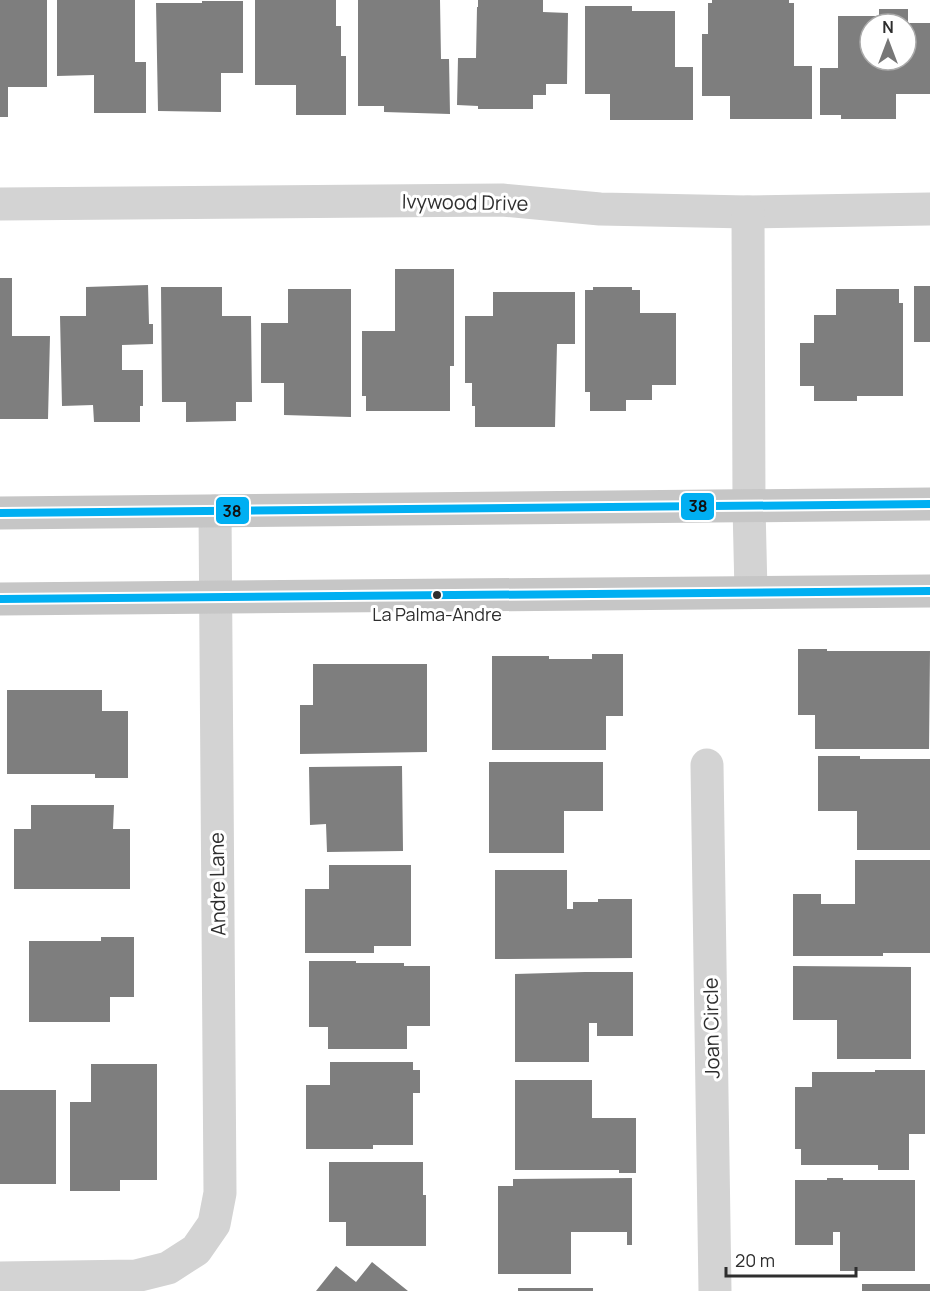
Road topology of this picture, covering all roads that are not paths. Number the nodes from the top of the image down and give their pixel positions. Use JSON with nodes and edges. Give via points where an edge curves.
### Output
{"nodes":[{"id":1,"x":0,"y":204,"type":"edge"},
{"id":2,"x":930,"y":209,"type":"edge"},
{"id":3,"x":748,"y":212,"type":"junction"},
{"id":4,"x":930,"y":504,"type":"edge"},
{"id":5,"x":749,"y":506,"type":"junction"},
{"id":6,"x":215,"y":511,"type":"junction"},
{"id":7,"x":0,"y":513,"type":"edge"},
{"id":8,"x":930,"y":591,"type":"edge"},
{"id":9,"x":752,"y":592,"type":"junction"},
{"id":10,"x":216,"y":597,"type":"junction"},
{"id":11,"x":0,"y":598,"type":"edge"},
{"id":12,"x":707,"y":765,"type":"dead end"},
{"id":13,"x":0,"y":1278,"type":"edge"},
{"id":14,"x":715,"y":1291,"type":"edge"}],
"edges":[{"from":1,"to":3,"type":"street","name":"Ivywood Drive","via":[[502,200],[600,209]]},
{"from":2,"to":3,"type":"street","name":"Ivywood Drive"},
{"from":3,"to":5,"type":"street"},
{"from":4,"to":5,"type":"main road"},
{"from":5,"to":6,"type":"main road"},
{"from":5,"to":9,"type":"street"},
{"from":6,"to":7,"type":"main road"},
{"from":6,"to":10,"type":"street","name":"Andre Lane"},
{"from":8,"to":9,"type":"main road"},
{"from":9,"to":10,"type":"main road"},
{"from":10,"to":11,"type":"main road"},
{"from":10,"to":13,"type":"street","name":"Andre Lane","via":[[220,1193],[214,1224],[196,1250],[168,1268],[136,1276]]},
{"from":12,"to":14,"type":"street","name":"Joan Circle"}]}
